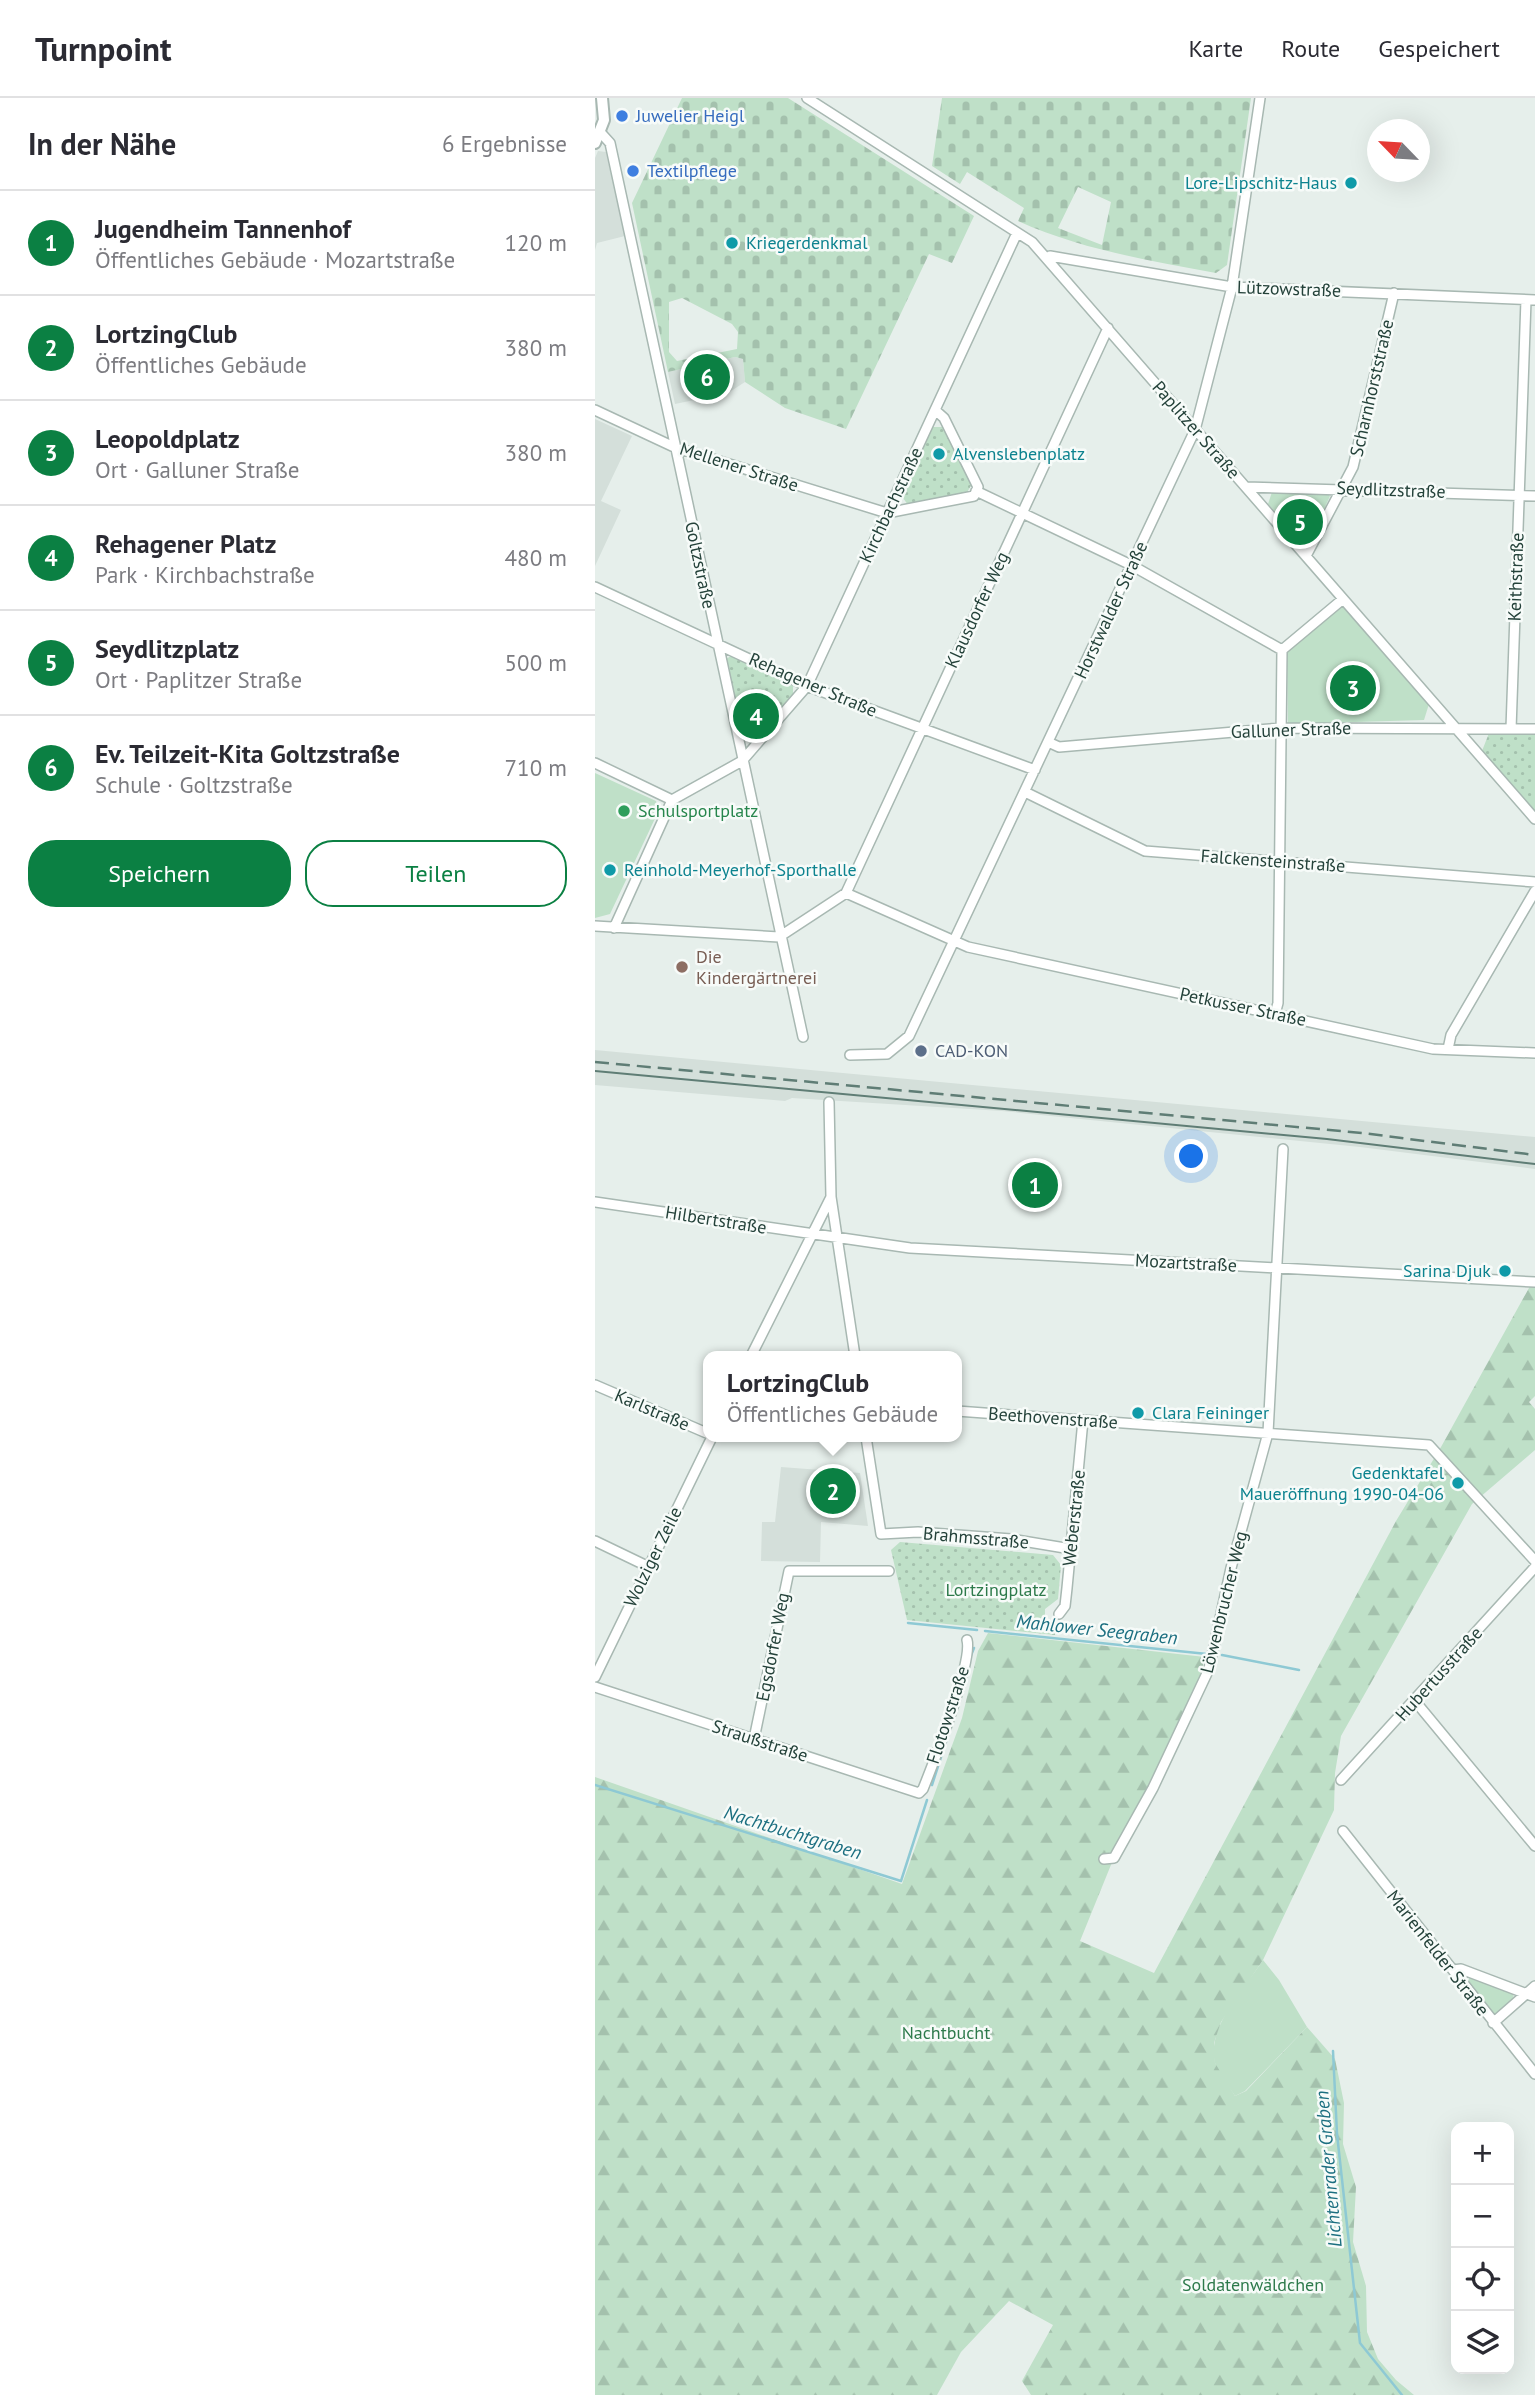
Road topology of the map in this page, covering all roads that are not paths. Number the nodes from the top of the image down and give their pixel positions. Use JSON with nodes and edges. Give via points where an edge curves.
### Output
{"nodes":[{"id":1,"x":602,"y":98,"type":"edge"},
{"id":2,"x":807,"y":98,"type":"edge"},
{"id":3,"x":1261,"y":98,"type":"edge"},
{"id":4,"x":598,"y":137,"type":"edge"},
{"id":5,"x":1017,"y":233,"type":"junction"},
{"id":6,"x":1047,"y":259,"type":"junction"},
{"id":7,"x":1232,"y":287,"type":"junction"},
{"id":8,"x":1394,"y":293,"type":"junction"},
{"id":9,"x":1531,"y":300,"type":"edge"},
{"id":10,"x":1108,"y":328,"type":"junction"},
{"id":11,"x":595,"y":410,"type":"edge"},
{"id":12,"x":935,"y":410,"type":"junction"},
{"id":13,"x":1195,"y":430,"type":"junction"},
{"id":14,"x":674,"y":447,"type":"junction"},
{"id":15,"x":1246,"y":487,"type":"junction"},
{"id":16,"x":1343,"y":488,"type":"junction"},
{"id":17,"x":976,"y":491,"type":"junction"},
{"id":18,"x":1519,"y":495,"type":"junction"},
{"id":19,"x":1535,"y":495,"type":"edge"},
{"id":20,"x":887,"y":513,"type":"junction"},
{"id":21,"x":1022,"y":513,"type":"junction"},
{"id":22,"x":1305,"y":556,"type":"junction"},
{"id":23,"x":1131,"y":565,"type":"junction"},
{"id":24,"x":595,"y":587,"type":"edge"},
{"id":25,"x":1343,"y":599,"type":"junction"},
{"id":26,"x":717,"y":644,"type":"junction"},
{"id":27,"x":1282,"y":650,"type":"junction"},
{"id":28,"x":807,"y":686,"type":"junction"},
{"id":29,"x":1280,"y":728,"type":"junction"},
{"id":30,"x":1455,"y":728,"type":"junction"},
{"id":31,"x":922,"y":729,"type":"junction"},
{"id":32,"x":1511,"y":729,"type":"junction"},
{"id":33,"x":1535,"y":729,"type":"edge"},
{"id":34,"x":1048,"y":742,"type":"junction"},
{"id":35,"x":742,"y":761,"type":"junction"},
{"id":36,"x":595,"y":763,"type":"edge"},
{"id":37,"x":1035,"y":770,"type":"junction"},
{"id":38,"x":1025,"y":792,"type":"junction"},
{"id":39,"x":672,"y":800,"type":"junction"},
{"id":40,"x":1535,"y":819,"type":"edge"},
{"id":41,"x":1279,"y":861,"type":"junction"},
{"id":42,"x":1535,"y":882,"type":"edge"},
{"id":43,"x":1535,"y":891,"type":"edge"},
{"id":44,"x":846,"y":893,"type":"junction"},
{"id":45,"x":595,"y":926,"type":"edge"},
{"id":46,"x":614,"y":928,"type":"junction"},
{"id":47,"x":779,"y":937,"type":"junction"},
{"id":48,"x":954,"y":942,"type":"junction"},
{"id":49,"x":1275,"y":1014,"type":"junction"},
{"id":50,"x":803,"y":1037,"type":"dead end"},
{"id":51,"x":1448,"y":1049,"type":"junction"},
{"id":52,"x":1535,"y":1053,"type":"edge"},
{"id":53,"x":850,"y":1055,"type":"dead end"},
{"id":54,"x":829,"y":1102,"type":"dead end"},
{"id":55,"x":1283,"y":1149,"type":"dead end"},
{"id":56,"x":831,"y":1197,"type":"junction"},
{"id":57,"x":595,"y":1202,"type":"edge"},
{"id":58,"x":811,"y":1235,"type":"junction"},
{"id":59,"x":838,"y":1238,"type":"junction"},
{"id":60,"x":1277,"y":1268,"type":"junction"},
{"id":61,"x":1535,"y":1282,"type":"edge"},
{"id":62,"x":753,"y":1351,"type":"edge"},
{"id":63,"x":854,"y":1351,"type":"edge"},
{"id":64,"x":595,"y":1385,"type":"edge"},
{"id":65,"x":962,"y":1411,"type":"edge"},
{"id":66,"x":1083,"y":1420,"type":"junction"},
{"id":67,"x":703,"y":1433,"type":"edge"},
{"id":68,"x":1268,"y":1433,"type":"junction"},
{"id":69,"x":707,"y":1442,"type":"edge"},
{"id":70,"x":867,"y":1442,"type":"edge"},
{"id":71,"x":595,"y":1541,"type":"edge"},
{"id":72,"x":1071,"y":1549,"type":"junction"},
{"id":73,"x":1535,"y":1561,"type":"edge"},
{"id":74,"x":649,"y":1567,"type":"junction"},
{"id":75,"x":1535,"y":1567,"type":"edge"},
{"id":76,"x":889,"y":1571,"type":"dead end"},
{"id":77,"x":1059,"y":1614,"type":"dead end"},
{"id":78,"x":967,"y":1640,"type":"dead end"},
{"id":79,"x":595,"y":1677,"type":"edge"},
{"id":80,"x":595,"y":1687,"type":"edge"},
{"id":81,"x":1415,"y":1701,"type":"junction"},
{"id":82,"x":754,"y":1739,"type":"junction"},
{"id":83,"x":1341,"y":1780,"type":"dead end"},
{"id":84,"x":923,"y":1789,"type":"joint"},
{"id":85,"x":1343,"y":1831,"type":"dead end"},
{"id":86,"x":1535,"y":1846,"type":"edge"},
{"id":87,"x":1104,"y":1859,"type":"dead end"},
{"id":88,"x":1453,"y":1970,"type":"junction"},
{"id":89,"x":1535,"y":1986,"type":"edge"},
{"id":90,"x":1531,"y":1996,"type":"edge"},
{"id":91,"x":1493,"y":2023,"type":"junction"},
{"id":92,"x":1535,"y":2074,"type":"edge"}],
"edges":[{"from":1,"to":4,"type":"street","name":"Goltzstraße","via":[[605,114]]},
{"from":2,"to":5,"type":"street","name":"Paplitzer Straße"},
{"from":3,"to":7,"type":"street","name":"Horstwalder Straße"},
{"from":4,"to":14,"type":"street","name":"Goltzstraße","via":[[607,137],[610,147]]},
{"from":5,"to":6,"type":"street","name":"Paplitzer Straße"},
{"from":5,"to":12,"type":"street","name":"Kirchbachstraße"},
{"from":6,"to":7,"type":"street","name":"Lützowstraße"},
{"from":6,"to":10,"type":"street","name":"Paplitzer Straße"},
{"from":7,"to":8,"type":"street","name":"Lützowstraße"},
{"from":7,"to":13,"type":"street","name":"Horstwalder Straße"},
{"from":8,"to":9,"type":"street","name":"Lützowstraße"},
{"from":8,"to":16,"type":"street","name":"Scharnhorststraße","via":[[1363,430]]},
{"from":9,"to":18,"type":"street","name":"Keithstraße"},
{"from":10,"to":13,"type":"street","name":"Paplitzer Straße"},
{"from":10,"to":21,"type":"street","name":"Klausdorfer Weg"},
{"from":11,"to":14,"type":"street","name":"Mellener Straße"},
{"from":12,"to":17,"type":"street","via":[[950,430],[978,486]]},
{"from":12,"to":20,"type":"street","name":"Kirchbachstraße"},
{"from":13,"to":15,"type":"street","name":"Paplitzer Straße"},
{"from":13,"to":23,"type":"street","name":"Horstwalder Straße"},
{"from":14,"to":20,"type":"street","name":"Mellener Straße"},
{"from":14,"to":26,"type":"street","name":"Goltzstraße"},
{"from":15,"to":16,"type":"street","name":"Seydlitzstraße"},
{"from":15,"to":22,"type":"street","name":"Paplitzer Straße"},
{"from":16,"to":18,"type":"street","name":"Seydlitzstraße"},
{"from":16,"to":22,"type":"street","name":"Scharnhorststraße"},
{"from":17,"to":20,"type":"street","via":[[974,496]]},
{"from":17,"to":21,"type":"street"},
{"from":18,"to":19,"type":"street","name":"Seydlitzstraße"},
{"from":18,"to":32,"type":"street","name":"Keithstraße"},
{"from":20,"to":28,"type":"street","name":"Kirchbachstraße"},
{"from":21,"to":23,"type":"street"},
{"from":21,"to":31,"type":"street","name":"Klausdorfer Weg"},
{"from":22,"to":25,"type":"street","name":"Paplitzer Straße"},
{"from":23,"to":27,"type":"street"},
{"from":23,"to":34,"type":"street","name":"Horstwalder Straße"},
{"from":24,"to":26,"type":"street","name":"Rehagener Straße"},
{"from":25,"to":27,"type":"street"},
{"from":25,"to":30,"type":"street","name":"Paplitzer Straße"},
{"from":26,"to":28,"type":"street","name":"Rehagener Straße"},
{"from":26,"to":35,"type":"street","name":"Goltzstraße"},
{"from":27,"to":29,"type":"street"},
{"from":28,"to":31,"type":"street","name":"Rehagener Straße"},
{"from":28,"to":35,"type":"street","name":"Kirchbachstraße"},
{"from":29,"to":30,"type":"street","name":"Galluner Straße"},
{"from":29,"to":34,"type":"street","name":"Galluner Straße","via":[[1059,747]]},
{"from":29,"to":41,"type":"street"},
{"from":30,"to":32,"type":"street","name":"Galluner Straße"},
{"from":30,"to":40,"type":"street","name":"Paplitzer Straße"},
{"from":31,"to":37,"type":"street","name":"Rehagener Straße"},
{"from":31,"to":44,"type":"street","name":"Klausdorfer Weg"},
{"from":32,"to":33,"type":"street","name":"Galluner Straße"},
{"from":34,"to":37,"type":"street","name":"Horstwalder Straße"},
{"from":35,"to":39,"type":"street","name":"Kirchbachstraße"},
{"from":35,"to":47,"type":"street","name":"Goltzstraße"},
{"from":36,"to":39,"type":"street"},
{"from":37,"to":38,"type":"street","name":"Horstwalder Straße"},
{"from":38,"to":41,"type":"street","name":"Falckensteinstraße","via":[[1145,851]]},
{"from":38,"to":48,"type":"street","name":"Horstwalder Straße"},
{"from":39,"to":46,"type":"street"},
{"from":41,"to":42,"type":"street","name":"Falckensteinstraße"},
{"from":41,"to":49,"type":"street"},
{"from":43,"to":51,"type":"street","via":[[1451,1035]]},
{"from":44,"to":47,"type":"street"},
{"from":44,"to":48,"type":"street","name":"Petkusser Straße"},
{"from":45,"to":46,"type":"street"},
{"from":46,"to":47,"type":"street"},
{"from":47,"to":50,"type":"street","name":"Goltzstraße"},
{"from":48,"to":49,"type":"street","name":"Petkusser Straße"},
{"from":48,"to":53,"type":"street","name":"Horstwalder Straße","via":[[905,1041],[887,1054]]},
{"from":49,"to":51,"type":"street","name":"Petkusser Straße"},
{"from":51,"to":52,"type":"street","name":"Petkusser Straße"},
{"from":54,"to":56,"type":"street"},
{"from":55,"to":60,"type":"street","name":"Löwenbrucher Weg"},
{"from":56,"to":58,"type":"street"},
{"from":56,"to":59,"type":"street"},
{"from":57,"to":58,"type":"street","name":"Hilbertstraße"},
{"from":58,"to":59,"type":"street","name":"Hilbertstraße"},
{"from":58,"to":62,"type":"street"},
{"from":59,"to":60,"type":"street","name":"Mozartstraße","via":[[910,1248]]},
{"from":59,"to":63,"type":"street"},
{"from":60,"to":61,"type":"street","name":"Mozartstraße"},
{"from":60,"to":68,"type":"street","name":"Löwenbrucher Weg"},
{"from":64,"to":67,"type":"street","name":"Karlstraße"},
{"from":65,"to":66,"type":"street","name":"Beethovenstraße"},
{"from":66,"to":68,"type":"street","name":"Beethovenstraße"},
{"from":66,"to":72,"type":"street","name":"Weberstraße"},
{"from":68,"to":73,"type":"street","name":"Beethovenstraße","via":[[1429,1445]]},
{"from":68,"to":87,"type":"street","name":"Löwenbrucher Weg","via":[[1209,1669],[1141,1810],[1114,1857]]},
{"from":69,"to":74,"type":"street","name":"Wolziger Zeile"},
{"from":70,"to":72,"type":"street","name":"Brahmsstraße","via":[[881,1534],[1011,1539]]},
{"from":71,"to":74,"type":"street"},
{"from":72,"to":77,"type":"street","name":"Weberstraße","via":[[1065,1606]]},
{"from":74,"to":79,"type":"street","name":"Wolziger Zeile"},
{"from":75,"to":81,"type":"street","name":"Hubertusstraße"},
{"from":76,"to":82,"type":"street","name":"Egsdorfer Weg","via":[[789,1570]]},
{"from":78,"to":84,"type":"street","name":"Flotowstraße","via":[[968,1653],[949,1720]]},
{"from":80,"to":82,"type":"street","name":"Straußstraße"},
{"from":81,"to":83,"type":"street","name":"Hubertusstraße"},
{"from":81,"to":86,"type":"street"},
{"from":82,"to":84,"type":"street","name":"Straußstraße","via":[[914,1793]]},
{"from":85,"to":88,"type":"street","name":"Marienfelder Straße"},
{"from":88,"to":90,"type":"street"},
{"from":88,"to":91,"type":"street","name":"Marienfelder Straße"},
{"from":89,"to":90,"type":"street"},
{"from":90,"to":91,"type":"street"},
{"from":91,"to":92,"type":"street","name":"Marienfelder Straße"}]}
